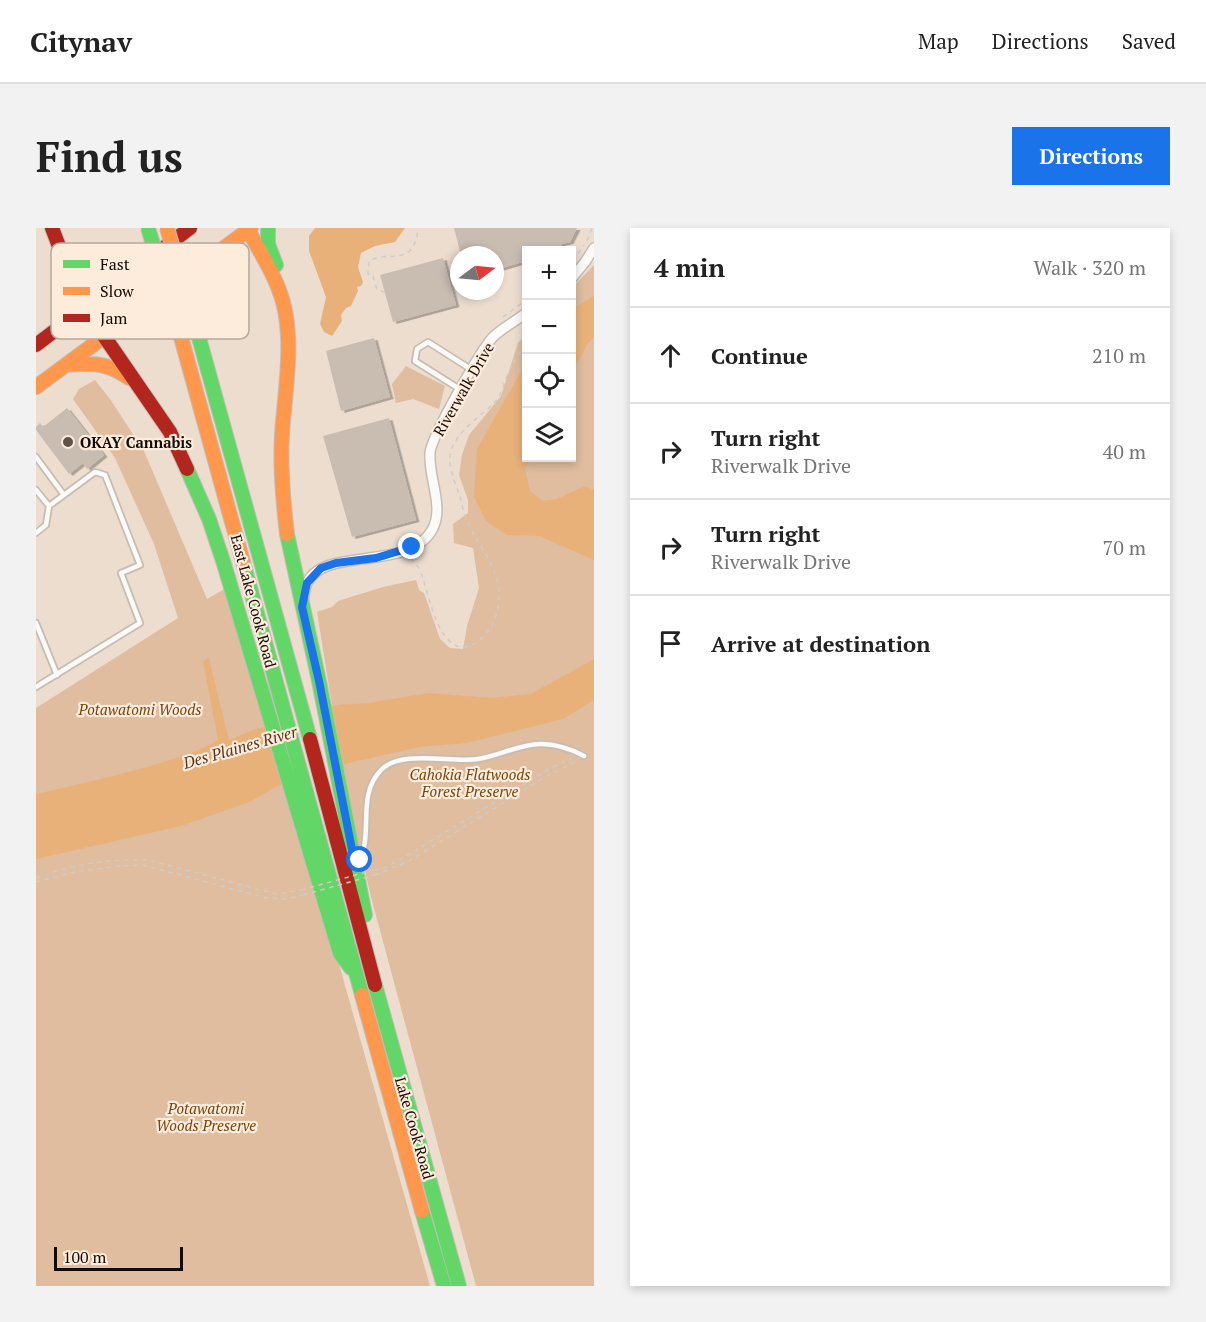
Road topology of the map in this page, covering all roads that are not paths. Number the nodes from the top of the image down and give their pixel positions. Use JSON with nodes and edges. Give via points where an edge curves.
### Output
{"nodes":[{"id":1,"x":52,"y":228,"type":"edge"},
{"id":2,"x":148,"y":228,"type":"edge"},
{"id":3,"x":167,"y":228,"type":"edge"},
{"id":4,"x":190,"y":228,"type":"edge"},
{"id":5,"x":268,"y":228,"type":"edge"},
{"id":6,"x":248,"y":229,"type":"edge"},
{"id":7,"x":58,"y":243,"type":"edge"},
{"id":8,"x":153,"y":243,"type":"edge"},
{"id":9,"x":170,"y":243,"type":"edge"},
{"id":10,"x":171,"y":243,"type":"edge"},
{"id":11,"x":229,"y":243,"type":"edge"},
{"id":12,"x":594,"y":248,"type":"edge"},
{"id":13,"x":576,"y":273,"type":"edge"},
{"id":14,"x":522,"y":316,"type":"edge"},
{"id":15,"x":51,"y":333,"type":"edge"},
{"id":16,"x":100,"y":339,"type":"edge"},
{"id":17,"x":106,"y":339,"type":"edge"},
{"id":18,"x":182,"y":339,"type":"edge"},
{"id":19,"x":198,"y":339,"type":"edge"},
{"id":20,"x":36,"y":345,"type":"edge"},
{"id":21,"x":288,"y":350,"type":"junction"},
{"id":22,"x":66,"y":365,"type":"junction"},
{"id":23,"x":472,"y":370,"type":"junction"},
{"id":24,"x":137,"y":384,"type":"junction"},
{"id":25,"x":36,"y":387,"type":"edge"},
{"id":26,"x":461,"y":390,"type":"junction"},
{"id":27,"x":36,"y":457,"type":"edge"},
{"id":28,"x":36,"y":490,"type":"edge"},
{"id":29,"x":64,"y":495,"type":"junction"},
{"id":30,"x":49,"y":506,"type":"junction"},
{"id":31,"x":36,"y":533,"type":"edge"},
{"id":32,"x":302,"y":607,"type":"junction"},
{"id":33,"x":36,"y":623,"type":"edge"},
{"id":34,"x":57,"y":675,"type":"junction"},
{"id":35,"x":36,"y":687,"type":"edge"},
{"id":36,"x":584,"y":756,"type":"road end"},
{"id":37,"x":355,"y":865,"type":"junction"},
{"id":38,"x":370,"y":970,"type":"junction"},
{"id":39,"x":356,"y":975,"type":"junction"},
{"id":40,"x":444,"y":1286,"type":"edge"},
{"id":41,"x":459,"y":1286,"type":"edge"}],
"edges":[{"from":1,"to":7,"type":"main road"},
{"from":2,"to":8,"type":"main road","name":"East Lake Cook Road","bridge":true},
{"from":3,"to":10,"type":"main road","name":"East Lake Cook Road","bridge":true},
{"from":4,"to":9,"type":"main road"},
{"from":5,"to":21,"type":"main road","via":[[270,252],[282,278],[293,325]]},
{"from":6,"to":11,"type":"main road"},
{"from":6,"to":21,"type":"main road","via":[[279,288]]},
{"from":12,"to":13,"type":"street"},
{"from":14,"to":23,"type":"street","name":"Riverwalk Drive","via":[[494,336]]},
{"from":15,"to":20,"type":"main road"},
{"from":16,"to":22,"type":"main road"},
{"from":17,"to":24,"type":"main road"},
{"from":18,"to":39,"type":"main road","name":"East Lake Cook Road","bridge":true},
{"from":19,"to":38,"type":"main road","name":"East Lake Cook Road","bridge":true},
{"from":21,"to":32,"type":"main road","via":[[282,495]]},
{"from":22,"to":24,"type":"main road","via":[[104,363]]},
{"from":22,"to":25,"type":"main road"},
{"from":23,"to":26,"type":"street","name":"Riverwalk Drive"},
{"from":23,"to":26,"type":"lane","via":[[428,342],[417,349],[415,361]]},
{"from":24,"to":39,"type":"main road","via":[[170,432],[209,519],[340,953]]},
{"from":26,"to":32,"type":"street","name":"Riverwalk Drive","via":[[430,450],[437,509],[434,527],[422,543],[405,550],[321,568],[307,583]]},
{"from":27,"to":29,"type":"lane"},
{"from":28,"to":30,"type":"lane"},
{"from":29,"to":30,"type":"lane"},
{"from":29,"to":34,"type":"lane","via":[[95,472],[105,475],[140,565],[121,573],[140,622]]},
{"from":30,"to":31,"type":"lane","via":[[46,525]]},
{"from":32,"to":37,"type":"main road"},
{"from":33,"to":34,"type":"lane"},
{"from":34,"to":35,"type":"lane"},
{"from":36,"to":37,"type":"lane","via":[[575,750],[539,744],[477,759],[403,759],[389,763],[380,771],[367,796],[362,854]]},
{"from":37,"to":38,"type":"main road","via":[[372,951]]},
{"from":38,"to":41,"type":"main road","name":"Lake Cook Road"},
{"from":39,"to":40,"type":"main road","name":"Lake Cook Road"}]}
